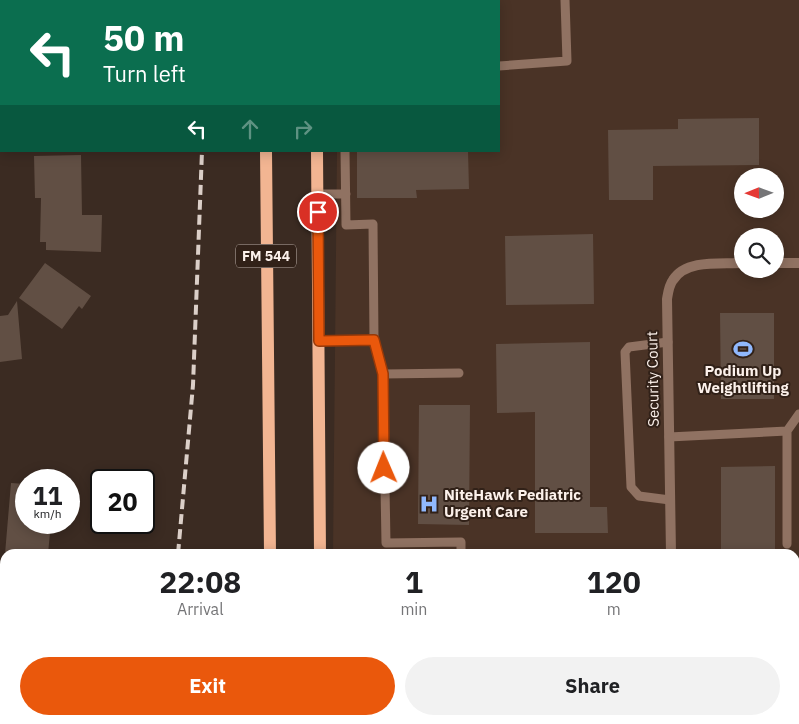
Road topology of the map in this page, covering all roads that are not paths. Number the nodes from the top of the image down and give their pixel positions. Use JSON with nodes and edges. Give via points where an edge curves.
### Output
{"nodes":[{"id":1,"x":565,"y":0,"type":"edge"},
{"id":2,"x":500,"y":66,"type":"edge"},
{"id":3,"x":266,"y":152,"type":"edge"},
{"id":4,"x":317,"y":152,"type":"edge"},
{"id":5,"x":345,"y":152,"type":"edge"},
{"id":6,"x":318,"y":194,"type":"junction"},
{"id":7,"x":346,"y":194,"type":"junction"},
{"id":8,"x":734,"y":263,"type":"edge"},
{"id":9,"x":784,"y":263,"type":"edge"},
{"id":10,"x":799,"y":264,"type":"edge"},
{"id":11,"x":374,"y":340,"type":"junction"},
{"id":12,"x":319,"y":341,"type":"junction"},
{"id":13,"x":668,"y":342,"type":"junction"},
{"id":14,"x":459,"y":373,"type":"dead end"},
{"id":15,"x":383,"y":374,"type":"junction"},
{"id":16,"x":799,"y":414,"type":"edge"},
{"id":17,"x":787,"y":431,"type":"junction"},
{"id":18,"x":669,"y":437,"type":"junction"},
{"id":19,"x":670,"y":500,"type":"junction"},
{"id":20,"x":788,"y":544,"type":"dead end"},
{"id":21,"x":270,"y":549,"type":"edge"},
{"id":22,"x":320,"y":549,"type":"edge"},
{"id":23,"x":461,"y":549,"type":"edge"},
{"id":24,"x":671,"y":549,"type":"edge"}],
"edges":[{"from":1,"to":2,"type":"lane","via":[[567,61]]},
{"from":3,"to":21,"type":"main road","name":"FM 544","number":"FM 544"},
{"from":4,"to":6,"type":"main road","name":"FM 544","number":"FM 544"},
{"from":5,"to":7,"type":"lane"},
{"from":6,"to":7,"type":"lane"},
{"from":6,"to":12,"type":"main road","name":"FM 544","number":"FM 544"},
{"from":7,"to":11,"type":"lane","via":[[346,225],[374,224]]},
{"from":8,"to":13,"type":"street","name":"Security Court","via":[[697,265],[682,270],[672,280],[667,298]]},
{"from":9,"to":10,"type":"street"},
{"from":11,"to":12,"type":"lane"},
{"from":11,"to":15,"type":"lane"},
{"from":12,"to":22,"type":"main road","name":"FM 544","number":"FM 544"},
{"from":13,"to":18,"type":"street","name":"Security Court"},
{"from":13,"to":19,"type":"lane","via":[[629,347],[625,352],[631,486],[639,496]]},
{"from":14,"to":15,"type":"lane"},
{"from":15,"to":23,"type":"lane","via":[[386,543],[461,542]]},
{"from":16,"to":17,"type":"lane"},
{"from":17,"to":18,"type":"lane"},
{"from":17,"to":20,"type":"lane"},
{"from":18,"to":19,"type":"street","name":"Security Court"},
{"from":19,"to":24,"type":"street","name":"Security Court"}]}
